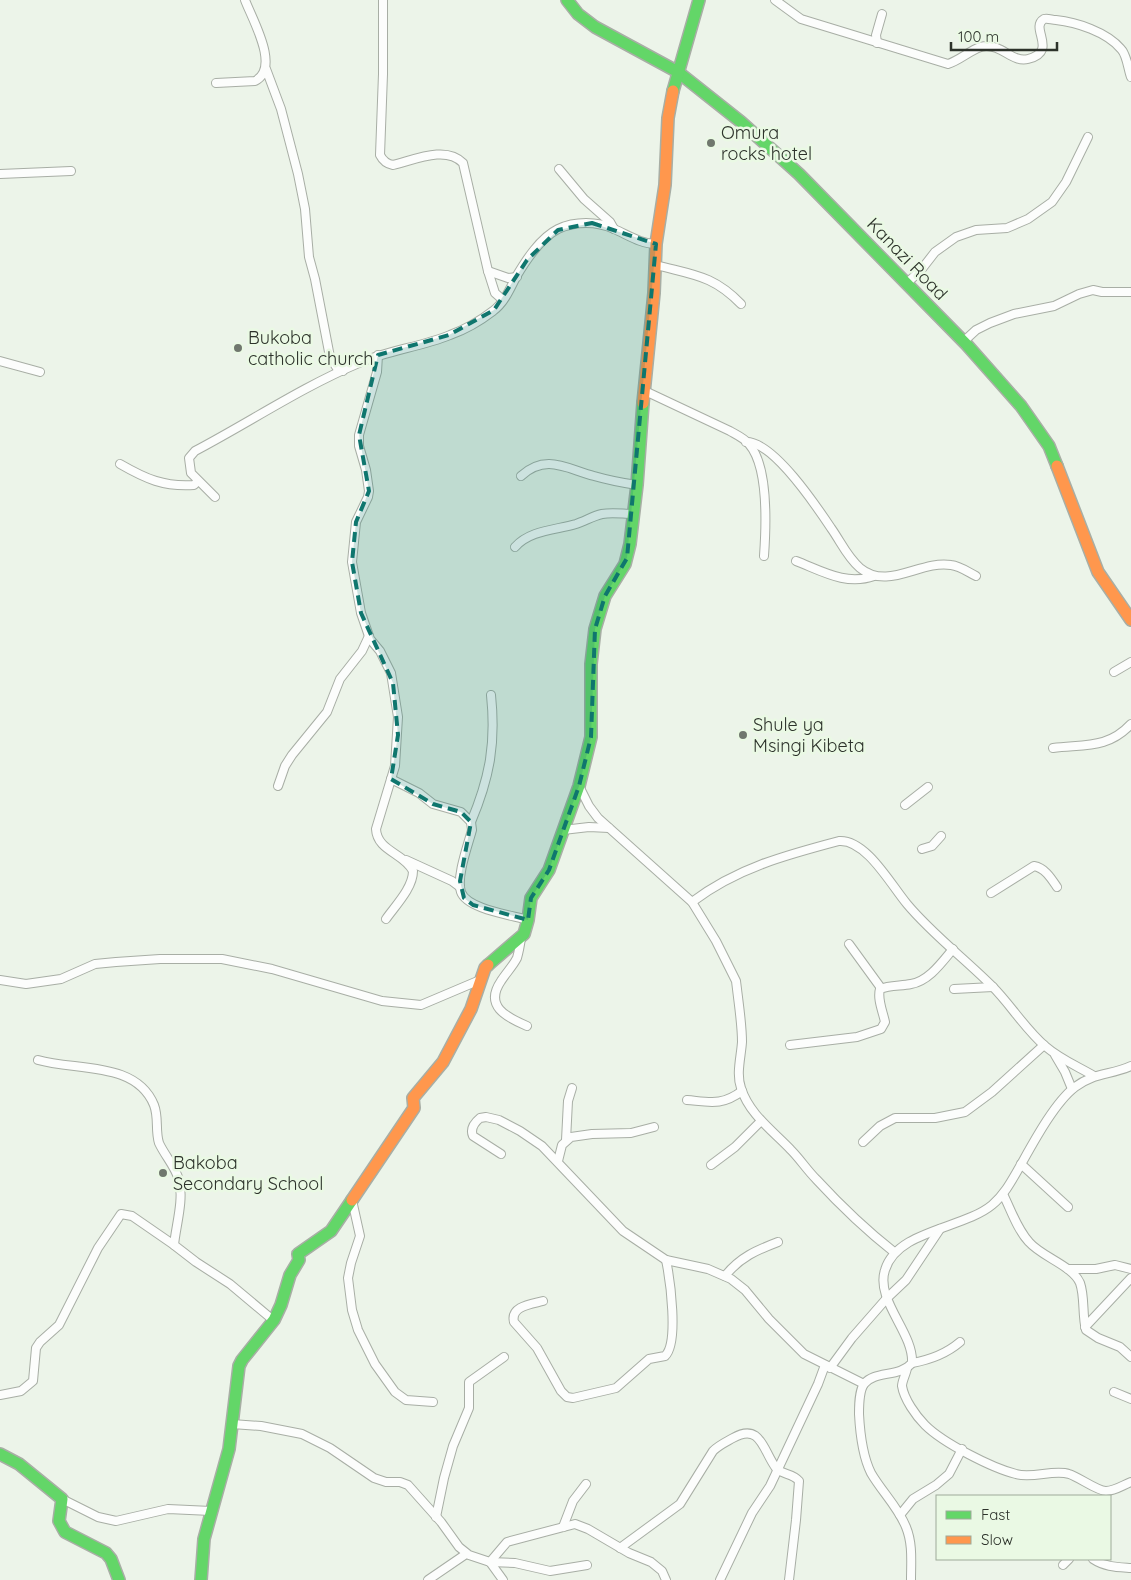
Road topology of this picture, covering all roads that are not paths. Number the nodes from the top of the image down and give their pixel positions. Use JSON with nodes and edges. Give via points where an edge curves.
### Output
{"nodes":[{"id":1,"x":245,"y":0,"type":"edge"},
{"id":2,"x":383,"y":0,"type":"edge"},
{"id":3,"x":567,"y":0,"type":"edge"},
{"id":4,"x":699,"y":0,"type":"edge"},
{"id":5,"x":775,"y":0,"type":"edge"},
{"id":6,"x":882,"y":14,"type":"dead end"},
{"id":7,"x":877,"y":43,"type":"junction"},
{"id":8,"x":1129,"y":60,"type":"edge"},
{"id":9,"x":266,"y":69,"type":"junction"},
{"id":10,"x":678,"y":72,"type":"junction"},
{"id":11,"x":1131,"y":77,"type":"edge"},
{"id":12,"x":216,"y":83,"type":"dead end"},
{"id":13,"x":1088,"y":137,"type":"dead end"},
{"id":14,"x":559,"y":168,"type":"dead end"},
{"id":15,"x":71,"y":171,"type":"dead end"},
{"id":16,"x":0,"y":174,"type":"edge"},
{"id":17,"x":614,"y":229,"type":"junction"},
{"id":18,"x":656,"y":244,"type":"junction"},
{"id":19,"x":656,"y":265,"type":"junction"},
{"id":20,"x":488,"y":270,"type":"junction"},
{"id":21,"x":517,"y":277,"type":"junction"},
{"id":22,"x":907,"y":283,"type":"junction"},
{"id":23,"x":1131,"y":292,"type":"edge"},
{"id":24,"x":503,"y":300,"type":"junction"},
{"id":25,"x":741,"y":304,"type":"dead end"},
{"id":26,"x":963,"y":342,"type":"junction"},
{"id":27,"x":378,"y":355,"type":"junction"},
{"id":28,"x":0,"y":361,"type":"edge"},
{"id":29,"x":343,"y":370,"type":"junction"},
{"id":30,"x":40,"y":372,"type":"dead end"},
{"id":31,"x":645,"y":391,"type":"junction"},
{"id":32,"x":746,"y":442,"type":"junction"},
{"id":33,"x":120,"y":464,"type":"dead end"},
{"id":34,"x":521,"y":476,"type":"dead end"},
{"id":35,"x":198,"y":481,"type":"junction"},
{"id":36,"x":637,"y":485,"type":"junction"},
{"id":37,"x":215,"y":497,"type":"dead end"},
{"id":38,"x":633,"y":514,"type":"junction"},
{"id":39,"x":515,"y":547,"type":"dead end"},
{"id":40,"x":764,"y":556,"type":"dead end"},
{"id":41,"x":796,"y":561,"type":"dead end"},
{"id":42,"x":874,"y":576,"type":"junction"},
{"id":43,"x":976,"y":576,"type":"dead end"},
{"id":44,"x":1131,"y":620,"type":"edge"},
{"id":45,"x":369,"y":636,"type":"junction"},
{"id":46,"x":1131,"y":662,"type":"edge"},
{"id":47,"x":1114,"y":672,"type":"dead end"},
{"id":48,"x":491,"y":695,"type":"dead end"},
{"id":49,"x":1131,"y":724,"type":"edge"},
{"id":50,"x":1053,"y":748,"type":"dead end"},
{"id":51,"x":391,"y":779,"type":"junction"},
{"id":52,"x":278,"y":786,"type":"dead end"},
{"id":53,"x":579,"y":786,"type":"junction"},
{"id":54,"x":928,"y":787,"type":"dead end"},
{"id":55,"x":905,"y":805,"type":"dead end"},
{"id":56,"x":472,"y":822,"type":"junction"},
{"id":57,"x":609,"y":828,"type":"junction"},
{"id":58,"x":563,"y":830,"type":"junction"},
{"id":59,"x":941,"y":836,"type":"dead end"},
{"id":60,"x":922,"y":849,"type":"dead end"},
{"id":61,"x":401,"y":858,"type":"junction"},
{"id":62,"x":1057,"y":887,"type":"dead end"},
{"id":63,"x":460,"y":888,"type":"junction"},
{"id":64,"x":991,"y":893,"type":"dead end"},
{"id":65,"x":692,"y":902,"type":"junction"},
{"id":66,"x":386,"y":920,"type":"dead end"},
{"id":67,"x":528,"y":920,"type":"junction"},
{"id":68,"x":521,"y":938,"type":"junction"},
{"id":69,"x":849,"y":944,"type":"dead end"},
{"id":70,"x":953,"y":949,"type":"junction"},
{"id":71,"x":0,"y":980,"type":"edge"},
{"id":72,"x":480,"y":980,"type":"junction"},
{"id":73,"x":993,"y":987,"type":"junction"},
{"id":74,"x":881,"y":988,"type":"junction"},
{"id":75,"x":954,"y":989,"type":"dead end"},
{"id":76,"x":527,"y":1026,"type":"dead end"},
{"id":77,"x":790,"y":1045,"type":"dead end"},
{"id":78,"x":1044,"y":1045,"type":"junction"},
{"id":79,"x":1054,"y":1054,"type":"junction"},
{"id":80,"x":38,"y":1060,"type":"dead end"},
{"id":81,"x":1131,"y":1066,"type":"edge"},
{"id":82,"x":1094,"y":1076,"type":"junction"},
{"id":83,"x":572,"y":1088,"type":"dead end"},
{"id":84,"x":1072,"y":1089,"type":"junction"},
{"id":85,"x":742,"y":1091,"type":"junction"},
{"id":86,"x":687,"y":1100,"type":"dead end"},
{"id":87,"x":761,"y":1121,"type":"junction"},
{"id":88,"x":654,"y":1127,"type":"dead end"},
{"id":89,"x":566,"y":1140,"type":"junction"},
{"id":90,"x":863,"y":1142,"type":"dead end"},
{"id":91,"x":501,"y":1154,"type":"dead end"},
{"id":92,"x":558,"y":1161,"type":"junction"},
{"id":93,"x":1021,"y":1164,"type":"junction"},
{"id":94,"x":711,"y":1165,"type":"dead end"},
{"id":95,"x":1003,"y":1194,"type":"junction"},
{"id":96,"x":352,"y":1200,"type":"junction"},
{"id":97,"x":1068,"y":1207,"type":"dead end"},
{"id":98,"x":940,"y":1229,"type":"junction"},
{"id":99,"x":778,"y":1242,"type":"dead end"},
{"id":100,"x":174,"y":1245,"type":"junction"},
{"id":101,"x":894,"y":1252,"type":"junction"},
{"id":102,"x":666,"y":1260,"type":"junction"},
{"id":103,"x":1131,"y":1269,"type":"edge"},
{"id":104,"x":1068,"y":1270,"type":"junction"},
{"id":105,"x":725,"y":1276,"type":"junction"},
{"id":106,"x":1131,"y":1278,"type":"edge"},
{"id":107,"x":887,"y":1298,"type":"junction"},
{"id":108,"x":543,"y":1301,"type":"dead end"},
{"id":109,"x":274,"y":1320,"type":"junction"},
{"id":110,"x":1085,"y":1327,"type":"junction"},
{"id":111,"x":960,"y":1342,"type":"dead end"},
{"id":112,"x":504,"y":1357,"type":"dead end"},
{"id":113,"x":1131,"y":1357,"type":"edge"},
{"id":114,"x":909,"y":1366,"type":"junction"},
{"id":115,"x":827,"y":1367,"type":"junction"},
{"id":116,"x":864,"y":1384,"type":"junction"},
{"id":117,"x":1114,"y":1392,"type":"dead end"},
{"id":118,"x":0,"y":1395,"type":"edge"},
{"id":119,"x":1131,"y":1399,"type":"edge"},
{"id":120,"x":432,"y":1402,"type":"dead end"},
{"id":121,"x":232,"y":1424,"type":"junction"},
{"id":122,"x":962,"y":1450,"type":"junction"},
{"id":123,"x":0,"y":1454,"type":"edge"},
{"id":124,"x":777,"y":1470,"type":"junction"},
{"id":125,"x":1131,"y":1482,"type":"edge"},
{"id":126,"x":586,"y":1484,"type":"dead end"},
{"id":127,"x":62,"y":1499,"type":"junction"},
{"id":128,"x":211,"y":1511,"type":"junction"},
{"id":129,"x":900,"y":1515,"type":"junction"},
{"id":130,"x":436,"y":1516,"type":"junction"},
{"id":131,"x":562,"y":1527,"type":"junction"},
{"id":132,"x":620,"y":1548,"type":"junction"},
{"id":133,"x":466,"y":1554,"type":"junction"},
{"id":134,"x":1068,"y":1560,"type":"edge"},
{"id":135,"x":1094,"y":1560,"type":"edge"},
{"id":136,"x":490,"y":1562,"type":"junction"},
{"id":137,"x":587,"y":1565,"type":"dead end"},
{"id":138,"x":1063,"y":1565,"type":"dead end"},
{"id":139,"x":1131,"y":1568,"type":"edge"},
{"id":140,"x":119,"y":1580,"type":"edge"},
{"id":141,"x":201,"y":1580,"type":"edge"},
{"id":142,"x":428,"y":1580,"type":"edge"},
{"id":143,"x":503,"y":1580,"type":"edge"},
{"id":144,"x":666,"y":1580,"type":"edge"},
{"id":145,"x":720,"y":1580,"type":"edge"},
{"id":146,"x":789,"y":1580,"type":"edge"},
{"id":147,"x":911,"y":1580,"type":"edge"}],
"edges":[{"from":1,"to":9,"type":"street","via":[[263,42]]},
{"from":2,"to":20,"type":"street","via":[[380,155],[393,165],[446,155],[453,155],[463,163]]},
{"from":3,"to":10,"type":"street","name":"Kanazi Road","via":[[595,27]]},
{"from":4,"to":10,"type":"street"},
{"from":5,"to":7,"type":"street","via":[[801,19]]},
{"from":6,"to":7,"type":"street"},
{"from":7,"to":8,"type":"street","via":[[948,64],[986,46],[1000,48],[1026,60],[1042,51],[1040,26],[1046,18],[1093,30],[1120,47]]},
{"from":8,"to":11,"type":"street"},
{"from":9,"to":12,"type":"street","via":[[255,81]]},
{"from":9,"to":29,"type":"street","via":[[281,109],[298,174],[309,257],[330,357],[337,368]]},
{"from":10,"to":18,"type":"street","via":[[668,118],[665,185]]},
{"from":10,"to":22,"type":"street","name":"Kanazi Road","via":[[775,151]]},
{"from":13,"to":22,"type":"street","via":[[1066,182],[1052,202],[1028,219],[1007,228],[976,230],[956,236],[935,252]]},
{"from":14,"to":17,"type":"street"},
{"from":15,"to":16,"type":"street"},
{"from":17,"to":18,"type":"street"},
{"from":17,"to":21,"type":"street","via":[[592,223],[558,230],[540,244]]},
{"from":18,"to":19,"type":"street"},
{"from":19,"to":25,"type":"street","via":[[712,280]]},
{"from":19,"to":31,"type":"street"},
{"from":20,"to":21,"type":"street","via":[[508,278]]},
{"from":20,"to":24,"type":"street","via":[[495,293]]},
{"from":21,"to":24,"type":"street"},
{"from":22,"to":26,"type":"street","name":"Kanazi Road"},
{"from":23,"to":26,"type":"street","via":[[1093,290],[1079,294],[1054,306],[1014,314],[990,323]]},
{"from":24,"to":27,"type":"street","via":[[494,310],[450,335]]},
{"from":26,"to":44,"type":"street","name":"Kanazi Road","via":[[1021,406],[1050,446],[1098,572]]},
{"from":27,"to":29,"type":"street"},
{"from":27,"to":45,"type":"street","via":[[377,372],[359,435],[369,491],[356,522],[352,562],[361,613]]},
{"from":28,"to":30,"type":"street"},
{"from":29,"to":35,"type":"street","via":[[195,451],[189,458],[189,465]]},
{"from":31,"to":32,"type":"street","via":[[730,431]]},
{"from":31,"to":36,"type":"street"},
{"from":32,"to":40,"type":"street","via":[[760,468],[766,519]]},
{"from":32,"to":42,"type":"street","via":[[753,441],[789,471],[854,562]]},
{"from":33,"to":35,"type":"street","via":[[168,485],[194,485]]},
{"from":34,"to":36,"type":"street","via":[[542,464],[554,464]]},
{"from":35,"to":37,"type":"street"},
{"from":36,"to":38,"type":"street"},
{"from":38,"to":39,"type":"street","via":[[596,516],[523,539]]},
{"from":38,"to":53,"type":"street","via":[[625,564],[604,596],[595,629],[591,664],[591,737]]},
{"from":41,"to":42,"type":"street","via":[[838,578],[863,580]]},
{"from":42,"to":43,"type":"street","via":[[939,564],[952,565]]},
{"from":45,"to":51,"type":"street","via":[[387,663],[393,683],[398,735]]},
{"from":45,"to":52,"type":"street","via":[[362,651],[340,679],[327,712],[285,766]]},
{"from":46,"to":47,"type":"street"},
{"from":48,"to":56,"type":"street","via":[[494,722],[492,750]]},
{"from":49,"to":50,"type":"street","via":[[1107,742]]},
{"from":51,"to":56,"type":"street","via":[[433,804],[461,812]]},
{"from":51,"to":61,"type":"street","via":[[377,834],[381,843]]},
{"from":53,"to":57,"type":"street","via":[[589,806]]},
{"from":53,"to":58,"type":"street"},
{"from":54,"to":55,"type":"street"},
{"from":56,"to":63,"type":"street"},
{"from":57,"to":58,"type":"street"},
{"from":57,"to":65,"type":"street"},
{"from":58,"to":67,"type":"street","via":[[550,870],[531,898]]},
{"from":59,"to":60,"type":"street","via":[[932,846]]},
{"from":61,"to":63,"type":"street","via":[[452,881]]},
{"from":61,"to":66,"type":"street","via":[[412,869],[412,879]]},
{"from":62,"to":64,"type":"street","via":[[1046,872],[1034,866]]},
{"from":63,"to":67,"type":"street","via":[[464,898],[473,905]]},
{"from":65,"to":70,"type":"street","via":[[711,888],[768,861],[845,841],[858,846],[875,862],[907,904]]},
{"from":65,"to":85,"type":"street","via":[[736,981]]},
{"from":67,"to":68,"type":"street"},
{"from":68,"to":72,"type":"street","via":[[490,962]]},
{"from":68,"to":76,"type":"street","via":[[516,958],[494,996],[503,1013]]},
{"from":69,"to":74,"type":"street"},
{"from":70,"to":73,"type":"street"},
{"from":70,"to":74,"type":"street","via":[[922,980]]},
{"from":71,"to":72,"type":"street","via":[[26,984],[61,979],[95,964],[116,962],[222,959],[272,969],[382,1001],[421,1005]]},
{"from":72,"to":96,"type":"street","via":[[471,1009],[443,1062],[413,1098],[414,1108]]},
{"from":73,"to":75,"type":"street"},
{"from":73,"to":78,"type":"street"},
{"from":74,"to":77,"type":"street","via":[[885,1022],[881,1030],[857,1037]]},
{"from":78,"to":79,"type":"street"},
{"from":78,"to":90,"type":"street","via":[[970,1109],[935,1118],[895,1118],[880,1126]]},
{"from":79,"to":82,"type":"street"},
{"from":79,"to":84,"type":"street"},
{"from":80,"to":100,"type":"street","via":[[120,1074],[148,1094],[157,1114],[159,1141],[179,1180]]},
{"from":81,"to":82,"type":"street"},
{"from":82,"to":84,"type":"street"},
{"from":83,"to":89,"type":"street"},
{"from":84,"to":93,"type":"street","via":[[1054,1111]]},
{"from":85,"to":86,"type":"street","via":[[723,1101]]},
{"from":85,"to":87,"type":"street"},
{"from":87,"to":94,"type":"street"},
{"from":87,"to":101,"type":"street","via":[[863,1226]]},
{"from":88,"to":89,"type":"street","via":[[632,1133],[576,1135]]},
{"from":89,"to":92,"type":"street"},
{"from":91,"to":92,"type":"street","via":[[473,1136],[473,1127],[480,1118],[493,1118],[520,1131]]},
{"from":92,"to":102,"type":"street","via":[[623,1231]]},
{"from":93,"to":95,"type":"street"},
{"from":93,"to":97,"type":"street"},
{"from":95,"to":98,"type":"street","via":[[977,1214]]},
{"from":95,"to":104,"type":"street","via":[[1029,1242]]},
{"from":96,"to":109,"type":"street","via":[[331,1231],[298,1254],[299,1260],[288,1278]]},
{"from":96,"to":120,"type":"street","via":[[360,1236],[348,1278],[358,1330],[375,1364],[395,1392],[406,1400]]},
{"from":98,"to":101,"type":"street"},
{"from":98,"to":107,"type":"street","via":[[906,1280]]},
{"from":99,"to":105,"type":"street","via":[[751,1252]]},
{"from":100,"to":109,"type":"street"},
{"from":100,"to":118,"type":"street","via":[[132,1216],[121,1214],[88,1265],[59,1325],[37,1346],[33,1381],[22,1390]]},
{"from":101,"to":107,"type":"street","via":[[883,1278]]},
{"from":102,"to":105,"type":"street"},
{"from":102,"to":108,"type":"street","via":[[671,1286],[672,1335],[669,1350],[666,1356],[645,1361],[612,1390],[573,1398],[560,1391],[537,1348],[513,1319],[520,1308]]},
{"from":103,"to":104,"type":"street","via":[[1116,1265]]},
{"from":104,"to":110,"type":"street","via":[[1080,1283]]},
{"from":105,"to":115,"type":"street","via":[[745,1290],[799,1349]]},
{"from":106,"to":110,"type":"street"},
{"from":107,"to":114,"type":"street","via":[[909,1344],[912,1354]]},
{"from":107,"to":115,"type":"street"},
{"from":109,"to":121,"type":"street","via":[[239,1366]]},
{"from":110,"to":113,"type":"street","via":[[1089,1333],[1120,1347]]},
{"from":111,"to":114,"type":"street","via":[[942,1354]]},
{"from":112,"to":130,"type":"street","via":[[469,1382],[468,1408],[451,1454]]},
{"from":114,"to":116,"type":"street","via":[[892,1374],[871,1378]]},
{"from":114,"to":122,"type":"street","via":[[902,1388],[909,1404],[925,1425]]},
{"from":115,"to":116,"type":"street"},
{"from":115,"to":124,"type":"street"},
{"from":116,"to":129,"type":"street","via":[[859,1410],[866,1461]]},
{"from":117,"to":119,"type":"street"},
{"from":121,"to":128,"type":"street","via":[[229,1449]]},
{"from":121,"to":130,"type":"street","via":[[285,1430],[315,1440],[374,1478],[408,1485]]},
{"from":122,"to":125,"type":"street","via":[[1015,1474],[1068,1474],[1106,1491]]},
{"from":122,"to":129,"type":"street","via":[[949,1474],[914,1499]]},
{"from":123,"to":127,"type":"street","via":[[19,1464]]},
{"from":124,"to":132,"type":"street","via":[[759,1438],[746,1433],[737,1436],[713,1451],[676,1508]]},
{"from":124,"to":145,"type":"street"},
{"from":124,"to":146,"type":"street","via":[[795,1476],[800,1485]]},
{"from":126,"to":131,"type":"street","via":[[573,1501]]},
{"from":127,"to":128,"type":"street","via":[[98,1517],[116,1521],[168,1509]]},
{"from":127,"to":140,"type":"street","via":[[58,1521],[65,1532],[106,1554]]},
{"from":128,"to":141,"type":"street","via":[[204,1539]]},
{"from":129,"to":147,"type":"street","via":[[910,1543]]},
{"from":130,"to":133,"type":"street"},
{"from":131,"to":132,"type":"street","via":[[570,1524],[580,1526]]},
{"from":131,"to":136,"type":"street","via":[[507,1542]]},
{"from":132,"to":144,"type":"street","via":[[651,1562],[662,1571]]},
{"from":133,"to":136,"type":"street"},
{"from":133,"to":142,"type":"street"},
{"from":134,"to":138,"type":"street"},
{"from":135,"to":139,"type":"street","via":[[1108,1566]]},
{"from":136,"to":137,"type":"street","via":[[514,1563],[550,1571]]},
{"from":136,"to":143,"type":"street"}]}
